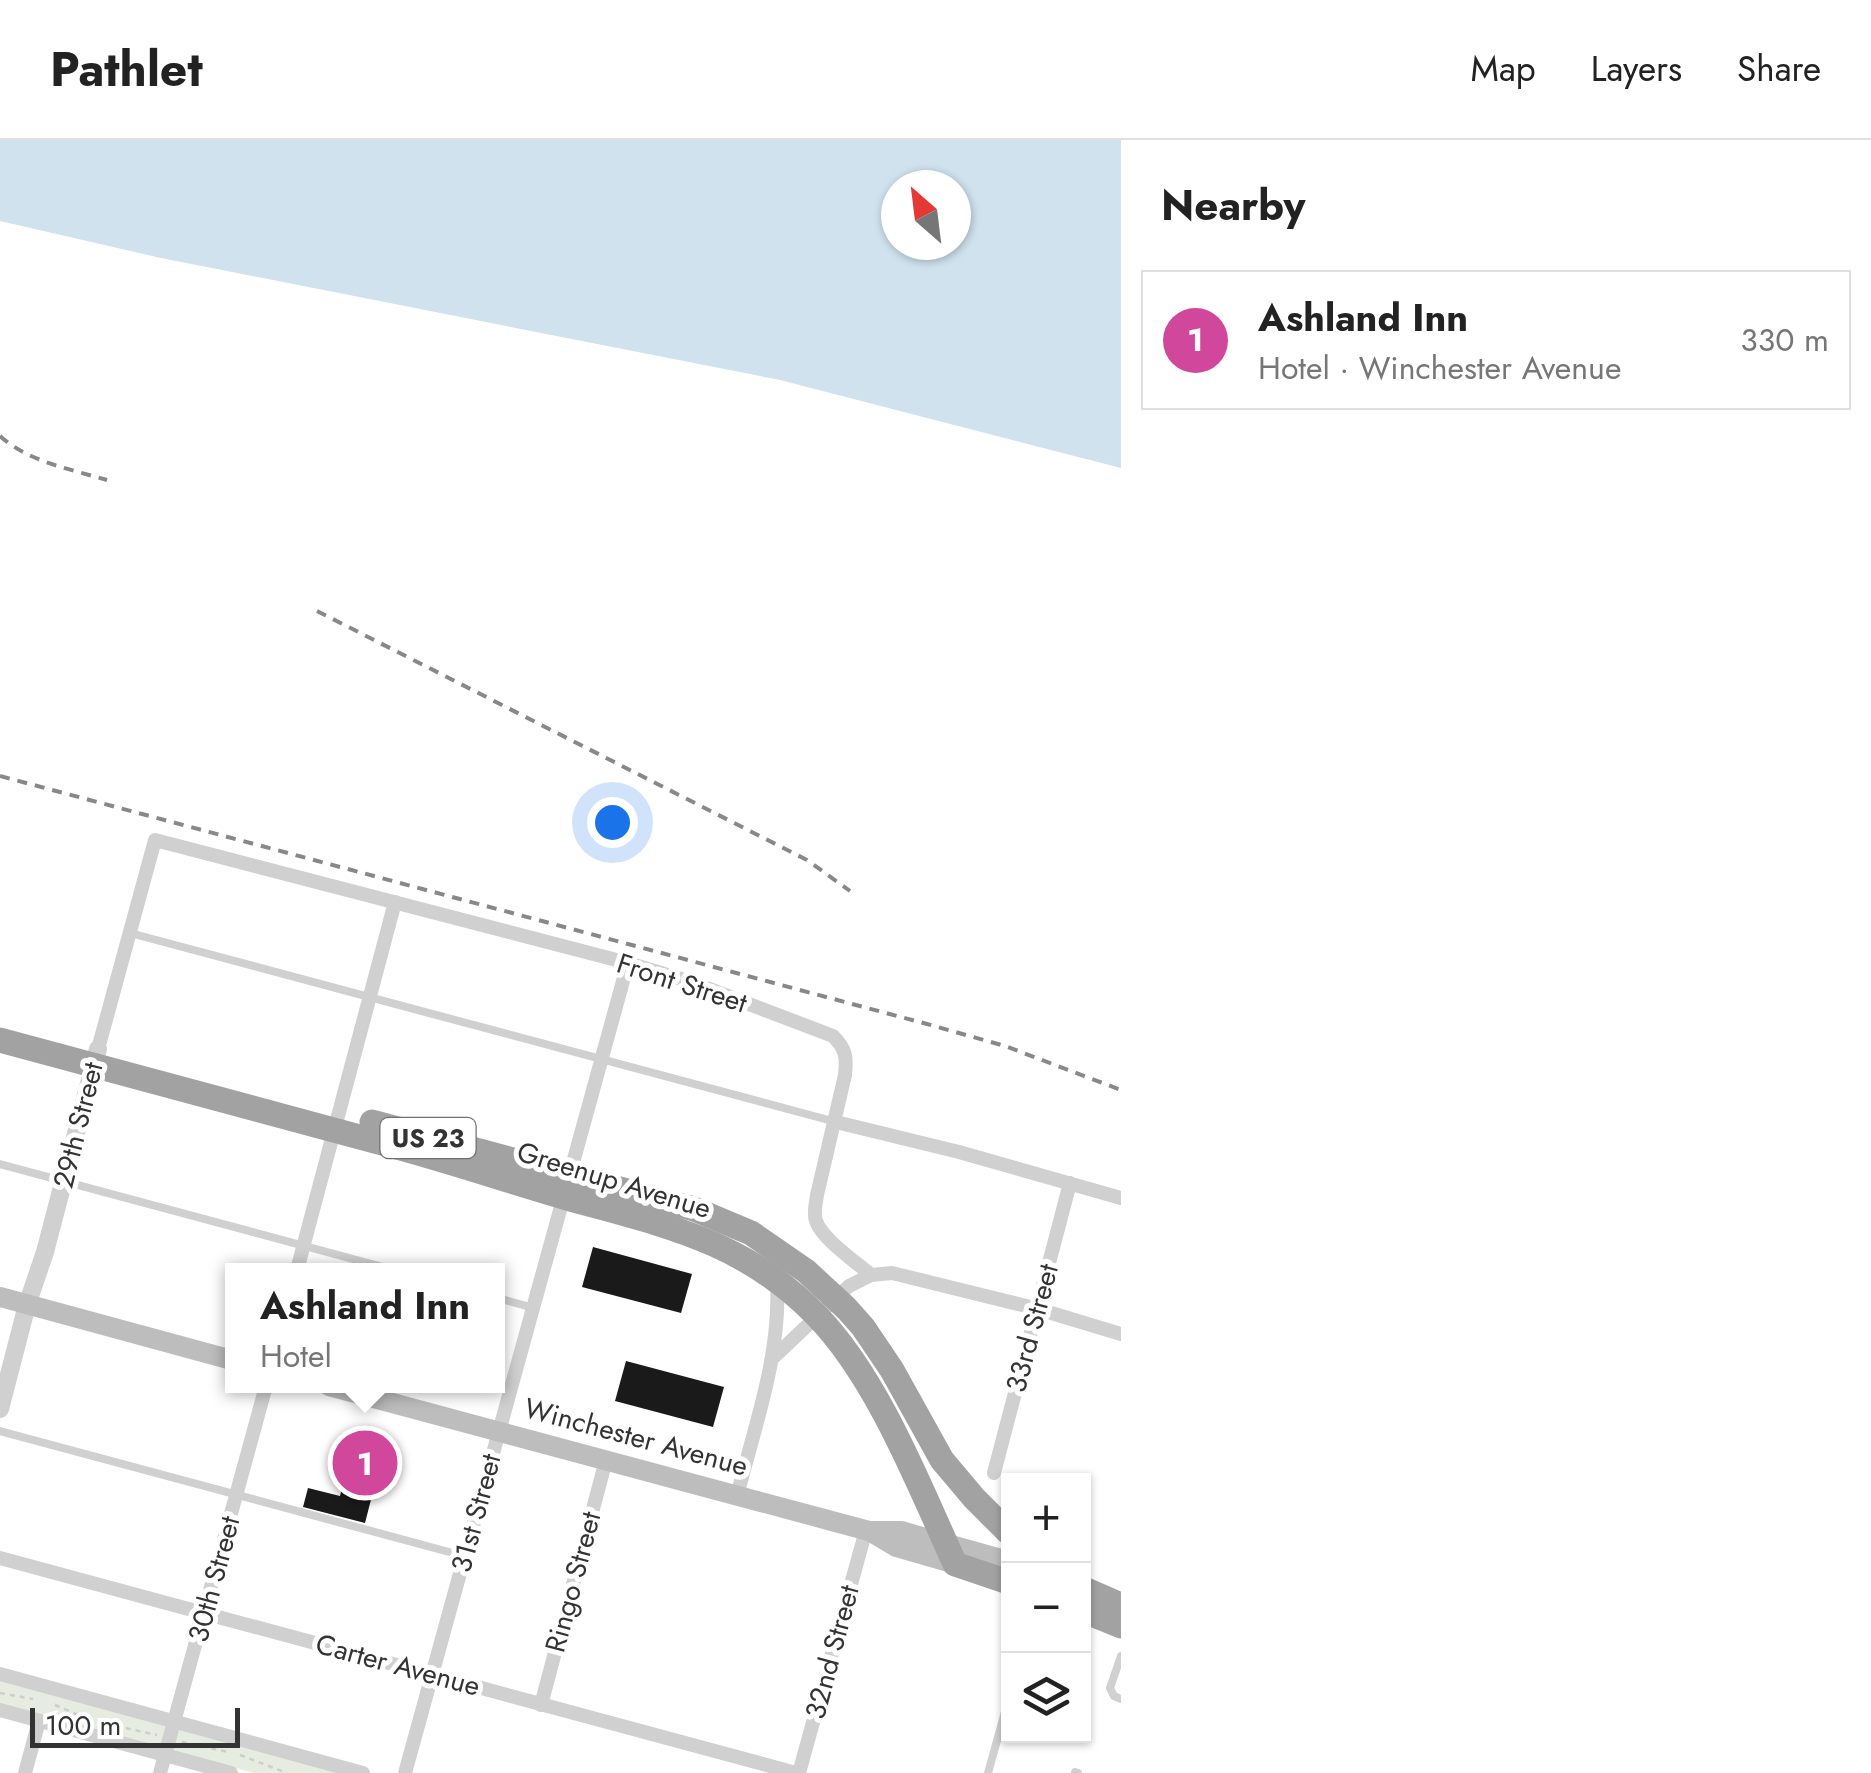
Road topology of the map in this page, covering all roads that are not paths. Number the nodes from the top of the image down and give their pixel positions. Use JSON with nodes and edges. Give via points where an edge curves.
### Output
{"nodes":[{"id":1,"x":154,"y":840,"type":"joint"},
{"id":2,"x":394,"y":902,"type":"junction"},
{"id":3,"x":129,"y":933,"type":"junction"},
{"id":4,"x":628,"y":963,"type":"junction"},
{"id":5,"x":370,"y":998,"type":"junction"},
{"id":6,"x":0,"y":1022,"type":"edge"},
{"id":7,"x":0,"y":1040,"type":"edge"},
{"id":8,"x":96,"y":1057,"type":"junction"},
{"id":9,"x":601,"y":1059,"type":"junction"},
{"id":10,"x":336,"y":1122,"type":"junction"},
{"id":11,"x":836,"y":1122,"type":"junction"},
{"id":12,"x":0,"y":1164,"type":"edge"},
{"id":13,"x":64,"y":1180,"type":"junction"},
{"id":14,"x":1070,"y":1183,"type":"junction"},
{"id":15,"x":566,"y":1186,"type":"junction"},
{"id":16,"x":1121,"y":1198,"type":"edge"},
{"id":17,"x":304,"y":1246,"type":"junction"},
{"id":18,"x":299,"y":1263,"type":"edge"},
{"id":19,"x":368,"y":1263,"type":"edge"},
{"id":20,"x":871,"y":1276,"type":"junction"},
{"id":21,"x":776,"y":1280,"type":"junction"},
{"id":22,"x":836,"y":1296,"type":"junction"},
{"id":23,"x":0,"y":1298,"type":"edge"},
{"id":24,"x":505,"y":1300,"type":"edge"},
{"id":25,"x":27,"y":1304,"type":"junction"},
{"id":26,"x":534,"y":1308,"type":"junction"},
{"id":27,"x":1038,"y":1309,"type":"junction"},
{"id":28,"x":816,"y":1316,"type":"junction"},
{"id":29,"x":1121,"y":1334,"type":"edge"},
{"id":30,"x":225,"y":1358,"type":"edge"},
{"id":31,"x":774,"y":1358,"type":"junction"},
{"id":32,"x":264,"y":1393,"type":"edge"},
{"id":33,"x":355,"y":1393,"type":"edge"},
{"id":34,"x":0,"y":1409,"type":"edge"},
{"id":35,"x":0,"y":1431,"type":"edge"},
{"id":36,"x":499,"y":1431,"type":"junction"},
{"id":37,"x":606,"y":1460,"type":"junction"},
{"id":38,"x":994,"y":1474,"type":"dead end"},
{"id":39,"x":237,"y":1495,"type":"junction"},
{"id":40,"x":737,"y":1496,"type":"junction"},
{"id":41,"x":1001,"y":1525,"type":"edge"},
{"id":42,"x":868,"y":1531,"type":"junction"},
{"id":43,"x":950,"y":1554,"type":"junction"},
{"id":44,"x":464,"y":1556,"type":"junction"},
{"id":45,"x":0,"y":1558,"type":"edge"},
{"id":46,"x":1001,"y":1559,"type":"edge"},
{"id":47,"x":1001,"y":1579,"type":"edge"},
{"id":48,"x":1091,"y":1592,"type":"edge"},
{"id":49,"x":1121,"y":1604,"type":"edge"},
{"id":50,"x":205,"y":1613,"type":"junction"},
{"id":51,"x":1091,"y":1614,"type":"edge"},
{"id":52,"x":1121,"y":1626,"type":"edge"},
{"id":53,"x":1121,"y":1656,"type":"edge"},
{"id":54,"x":0,"y":1674,"type":"edge"},
{"id":55,"x":433,"y":1674,"type":"junction"},
{"id":56,"x":1121,"y":1699,"type":"edge"},
{"id":57,"x":541,"y":1705,"type":"junction"},
{"id":58,"x":0,"y":1710,"type":"edge"},
{"id":59,"x":39,"y":1721,"type":"junction"},
{"id":60,"x":174,"y":1722,"type":"junction"},
{"id":61,"x":1001,"y":1726,"type":"edge"},
{"id":62,"x":165,"y":1755,"type":"junction"},
{"id":63,"x":25,"y":1773,"type":"edge"},
{"id":64,"x":160,"y":1773,"type":"edge"},
{"id":65,"x":231,"y":1773,"type":"edge"},
{"id":66,"x":363,"y":1773,"type":"edge"},
{"id":67,"x":405,"y":1773,"type":"edge"},
{"id":68,"x":797,"y":1773,"type":"edge"},
{"id":69,"x":988,"y":1773,"type":"edge"}],
"edges":[{"from":1,"to":2,"type":"street","name":"Front Street"},
{"from":1,"to":3,"type":"street","name":"29th Street"},
{"from":2,"to":4,"type":"street","name":"Front Street"},
{"from":2,"to":5,"type":"street"},
{"from":3,"to":5,"type":"lane"},
{"from":3,"to":8,"type":"street","name":"29th Street"},
{"from":4,"to":9,"type":"street","name":"31st Street"},
{"from":4,"to":11,"type":"street","name":"Front Street","via":[[833,1036],[847,1055]]},
{"from":5,"to":9,"type":"lane"},
{"from":5,"to":10,"type":"street"},
{"from":6,"to":8,"type":"highway","name":"Greenup Avenue","number":"US 23"},
{"from":7,"to":8,"type":"highway","name":"Greenup Avenue","number":"US 23"},
{"from":8,"to":10,"type":"highway","name":"Greenup Avenue","number":"US 23"},
{"from":8,"to":13,"type":"street","name":"29th Street"},
{"from":9,"to":11,"type":"lane"},
{"from":9,"to":15,"type":"street","name":"31st Street"},
{"from":10,"to":15,"type":"highway","name":"Greenup Avenue","number":"US 23"},
{"from":10,"to":17,"type":"street"},
{"from":11,"to":14,"type":"street"},
{"from":11,"to":20,"type":"street","via":[[814,1215],[823,1234]]},
{"from":12,"to":13,"type":"lane"},
{"from":13,"to":17,"type":"lane"},
{"from":13,"to":25,"type":"street","name":"29th Street"},
{"from":14,"to":16,"type":"street"},
{"from":14,"to":27,"type":"street","name":"33rd Street"},
{"from":15,"to":21,"type":"highway","name":"Greenup Avenue","number":"US 23","via":[[700,1236]]},
{"from":15,"to":22,"type":"highway","name":"Greenup Avenue","number":"US 23","via":[[725,1220],[780,1251]]},
{"from":15,"to":26,"type":"street","name":"31st Street"},
{"from":17,"to":18,"type":"street"},
{"from":17,"to":19,"type":"lane"},
{"from":20,"to":22,"type":"street"},
{"from":20,"to":27,"type":"street","via":[[892,1273]]},
{"from":21,"to":28,"type":"highway","name":"Greenup Avenue","number":"US 23"},
{"from":21,"to":31,"type":"street"},
{"from":22,"to":28,"type":"street"},
{"from":22,"to":41,"type":"highway","number":"US 23","via":[[878,1348],[942,1460]]},
{"from":23,"to":25,"type":"main road"},
{"from":24,"to":26,"type":"lane"},
{"from":25,"to":30,"type":"main road"},
{"from":25,"to":34,"type":"street","name":"29th Street"},
{"from":26,"to":36,"type":"street","name":"31st Street"},
{"from":27,"to":29,"type":"street"},
{"from":27,"to":38,"type":"street","name":"33rd Street"},
{"from":28,"to":31,"type":"street"},
{"from":28,"to":43,"type":"highway","number":"US 23","via":[[876,1398]]},
{"from":31,"to":40,"type":"street"},
{"from":32,"to":39,"type":"street","name":"30th Street"},
{"from":33,"to":36,"type":"main road","name":"Winchester Avenue"},
{"from":35,"to":39,"type":"lane"},
{"from":36,"to":37,"type":"main road","name":"Winchester Avenue"},
{"from":36,"to":44,"type":"street","name":"31st Street"},
{"from":37,"to":40,"type":"main road","name":"Winchester Avenue"},
{"from":37,"to":57,"type":"street","name":"Ringo Street"},
{"from":39,"to":44,"type":"lane"},
{"from":39,"to":50,"type":"street","name":"30th Street"},
{"from":40,"to":42,"type":"main road","name":"Winchester Avenue"},
{"from":42,"to":43,"type":"main road","name":"Winchester Avenue","via":[[901,1531]]},
{"from":42,"to":68,"type":"street","name":"32nd Street"},
{"from":43,"to":46,"type":"main road","name":"Winchester Avenue"},
{"from":43,"to":47,"type":"highway","name":"Winchester Avenue"},
{"from":44,"to":55,"type":"street","name":"31st Street"},
{"from":45,"to":50,"type":"street","name":"Carter Avenue"},
{"from":48,"to":49,"type":"highway"},
{"from":50,"to":55,"type":"street","name":"Carter Avenue"},
{"from":50,"to":60,"type":"street","name":"30th Street"},
{"from":51,"to":52,"type":"highway"},
{"from":53,"to":56,"type":"lane","via":[[1110,1688]]},
{"from":54,"to":60,"type":"street"},
{"from":55,"to":57,"type":"street","name":"Carter Avenue"},
{"from":55,"to":67,"type":"street","name":"31st Street"},
{"from":57,"to":68,"type":"street","name":"Carter Avenue"},
{"from":58,"to":59,"type":"street"},
{"from":59,"to":62,"type":"street"},
{"from":59,"to":63,"type":"street"},
{"from":60,"to":62,"type":"street","name":"30th Street"},
{"from":60,"to":66,"type":"street"},
{"from":61,"to":69,"type":"lane"},
{"from":62,"to":64,"type":"street","name":"30th Street"},
{"from":62,"to":65,"type":"street"}]}
